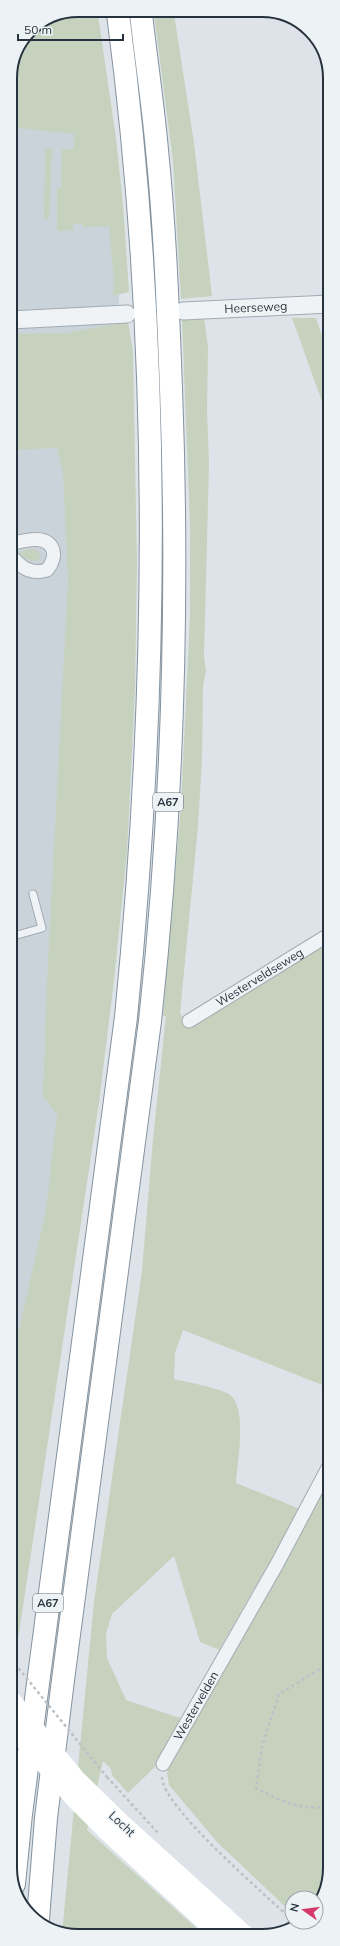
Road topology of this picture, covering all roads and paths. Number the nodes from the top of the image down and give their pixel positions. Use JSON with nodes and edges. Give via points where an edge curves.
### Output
{"nodes":[{"id":1,"x":118,"y":17,"type":"edge"},
{"id":2,"x":141,"y":17,"type":"edge"},
{"id":3,"x":323,"y":304,"type":"edge"},
{"id":4,"x":183,"y":311,"type":"dead end"},
{"id":5,"x":127,"y":314,"type":"dead end"},
{"id":6,"x":17,"y":320,"type":"edge"},
{"id":7,"x":17,"y":543,"type":"edge"},
{"id":8,"x":17,"y":563,"type":"edge"},
{"id":9,"x":32,"y":894,"type":"dead end"},
{"id":10,"x":17,"y":935,"type":"edge"},
{"id":11,"x":323,"y":938,"type":"edge"},
{"id":12,"x":188,"y":1021,"type":"dead end"},
{"id":13,"x":323,"y":1477,"type":"edge"},
{"id":14,"x":323,"y":1667,"type":"edge"},
{"id":15,"x":17,"y":1668,"type":"edge"},
{"id":16,"x":17,"y":1708,"type":"edge"},
{"id":17,"x":17,"y":1733,"type":"edge"},
{"id":18,"x":163,"y":1764,"type":"joint"},
{"id":19,"x":107,"y":1777,"type":"dead end"},
{"id":20,"x":323,"y":1807,"type":"edge"},
{"id":21,"x":21,"y":1814,"type":"junction"},
{"id":22,"x":114,"y":1828,"type":"junction"},
{"id":23,"x":17,"y":1832,"type":"edge"},
{"id":24,"x":17,"y":1854,"type":"edge"},
{"id":25,"x":284,"y":1913,"type":"edge"},
{"id":26,"x":38,"y":1914,"type":"edge"},
{"id":27,"x":214,"y":1929,"type":"edge"},
{"id":28,"x":239,"y":1929,"type":"edge"}],
"edges":[{"from":1,"to":21,"type":"highway","number":"A67","via":[[133,148],[142,272],[150,455],[150,644],[145,774],[135,930],[126,1018]]},
{"from":2,"to":26,"type":"highway","number":"A67","via":[[157,149],[170,348],[175,591],[170,775],[159,934],[149,1029],[63,1680],[46,1818]]},
{"from":3,"to":4,"type":"street","name":"Heerseweg"},
{"from":5,"to":6,"type":"street"},
{"from":7,"to":8,"type":"street","via":[[40,540],[47,542],[54,555],[52,564],[46,570],[32,572]]},
{"from":9,"to":10,"type":"lane","via":[[42,928]]},
{"from":11,"to":12,"type":"street","name":"Westerveldseweg"},
{"from":13,"to":18,"type":"street","name":"Westervelden","via":[[277,1564]]},
{"from":14,"to":20,"type":"path","via":[[279,1694],[262,1746],[256,1788],[280,1801],[301,1806]]},
{"from":15,"to":19,"type":"path","bridge":true},
{"from":16,"to":22,"type":"main road","name":"Locht","bridge":true},
{"from":17,"to":22,"type":"main road","name":"Locht","bridge":true,"via":[[74,1798]]},
{"from":18,"to":25,"type":"path","via":[[162,1782],[172,1801],[214,1848]]},
{"from":21,"to":23,"type":"highway","number":"A67"},
{"from":21,"to":24,"type":"highway","number":"A67"},
{"from":22,"to":27,"type":"main road","name":"Locht"},
{"from":22,"to":28,"type":"main road","name":"Locht"}]}
